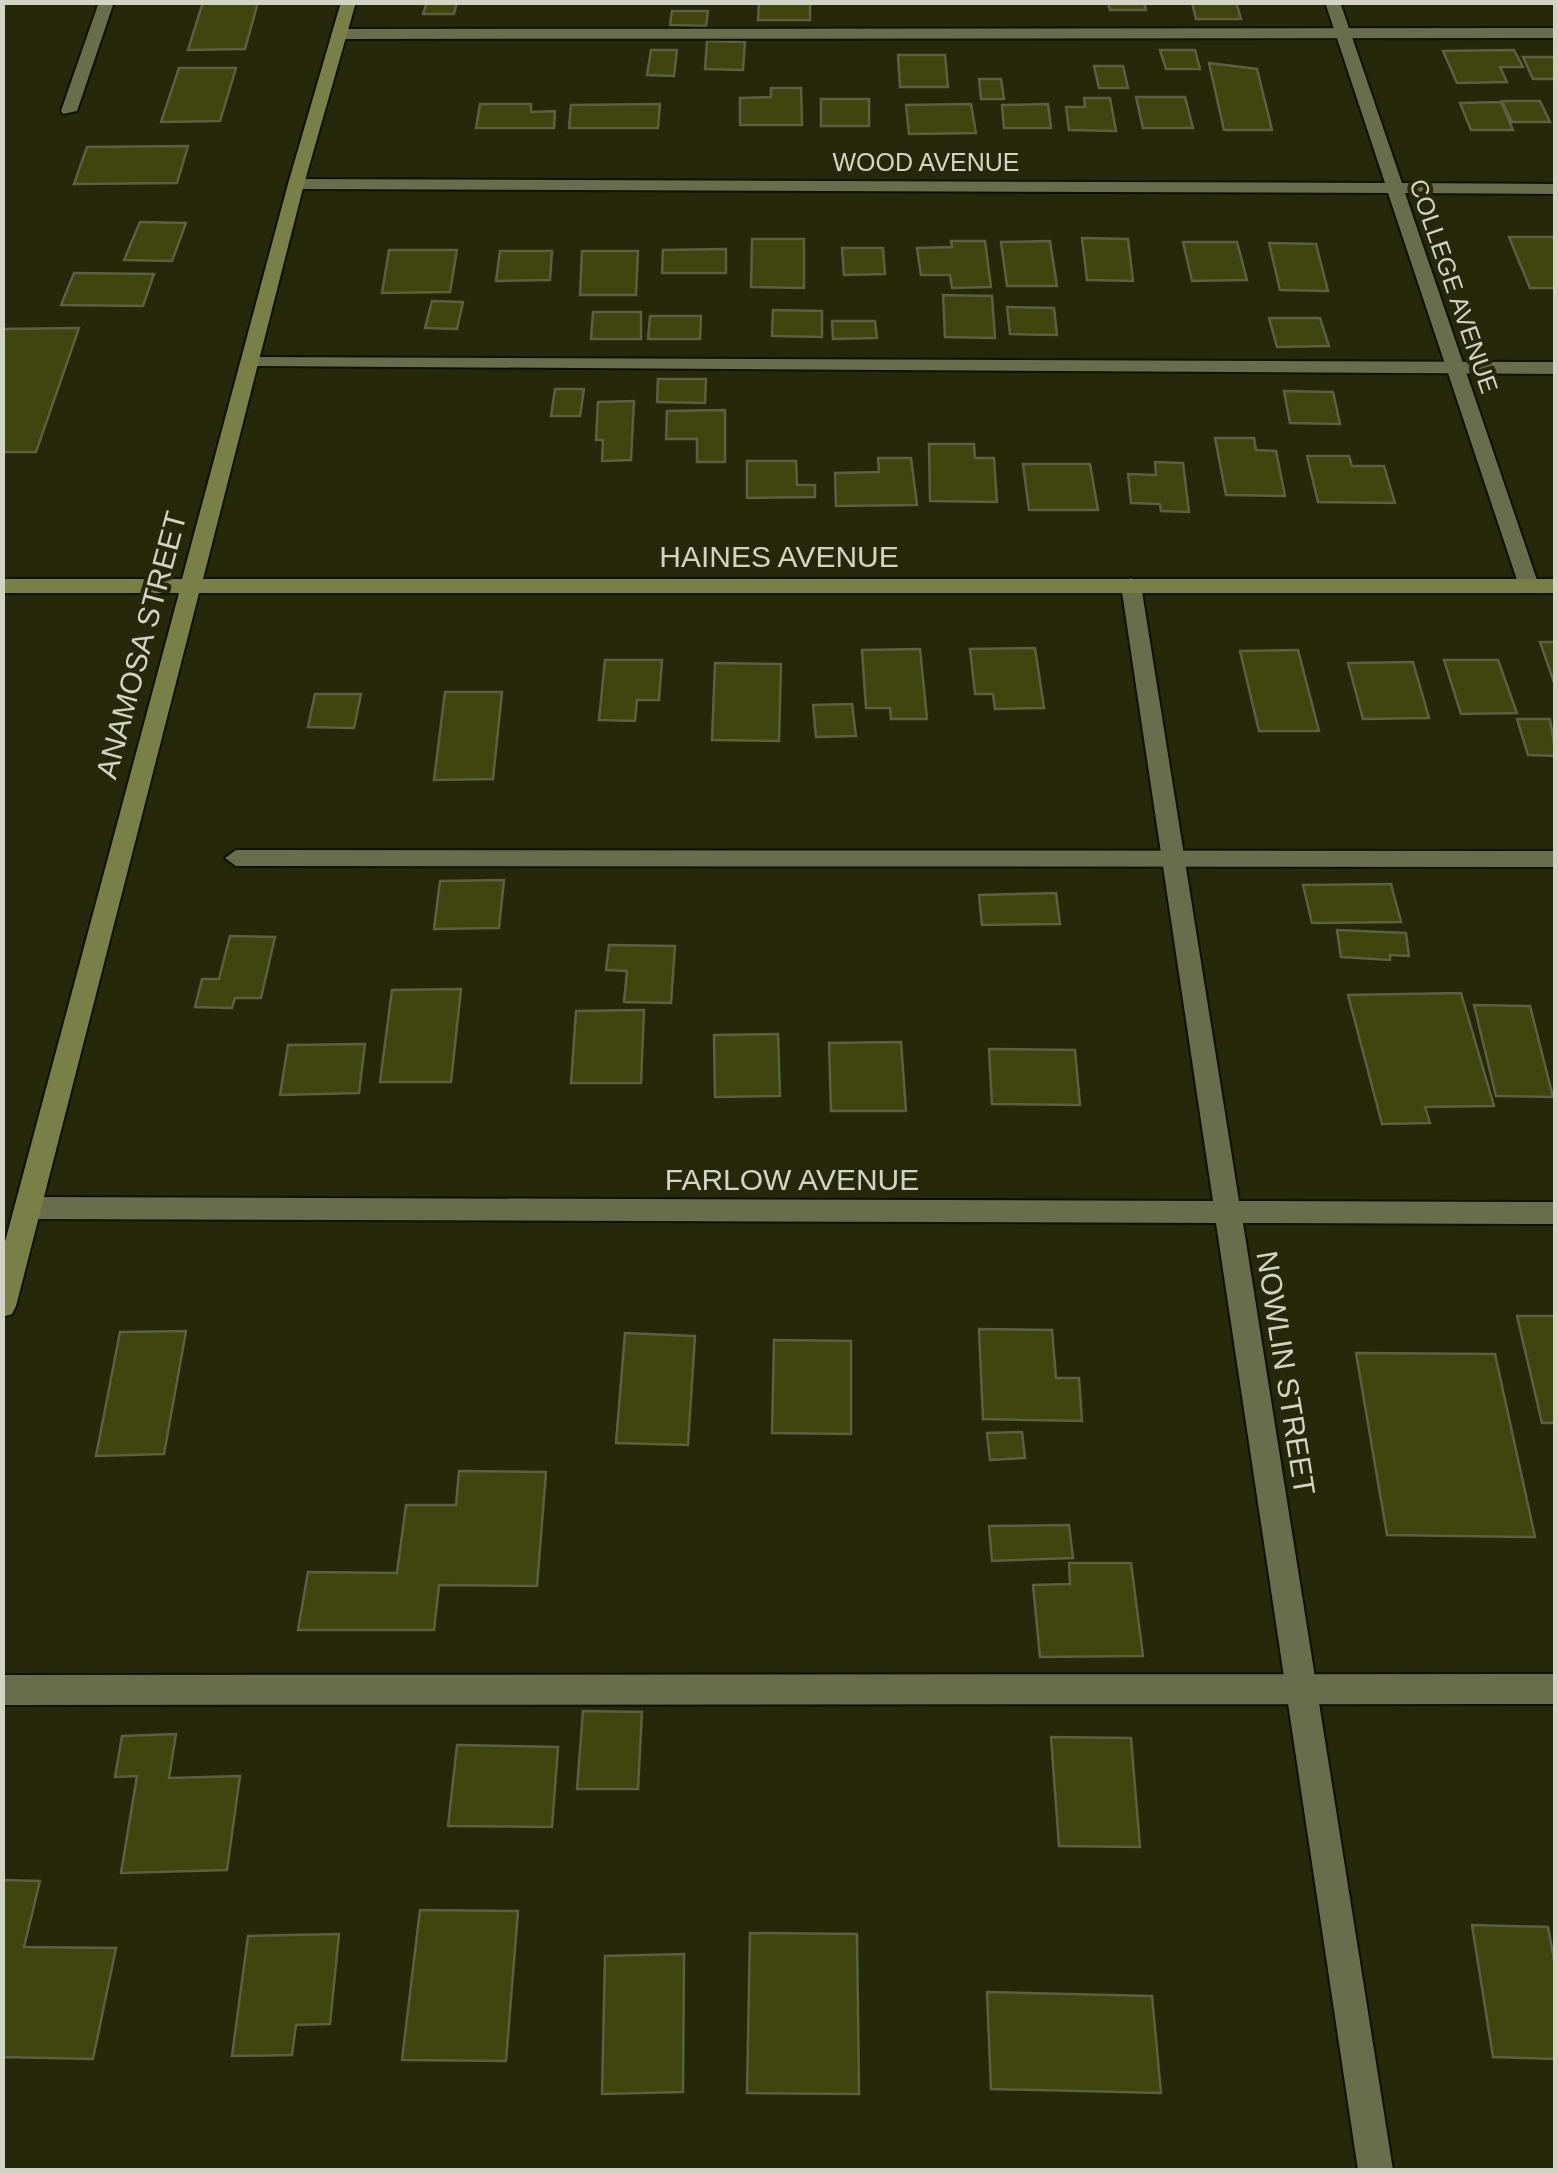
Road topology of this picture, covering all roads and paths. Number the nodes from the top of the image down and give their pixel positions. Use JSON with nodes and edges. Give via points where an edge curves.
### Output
{"nodes":[{"id":1,"x":107,"y":2,"type":"edge"},
{"id":2,"x":348,"y":2,"type":"edge"},
{"id":3,"x":1332,"y":2,"type":"edge"},
{"id":4,"x":1342,"y":33,"type":"junction"},
{"id":5,"x":1556,"y":33,"type":"edge"},
{"id":6,"x":340,"y":34,"type":"junction"},
{"id":7,"x":69,"y":111,"type":"dead end"},
{"id":8,"x":296,"y":184,"type":"junction"},
{"id":9,"x":1395,"y":189,"type":"junction"},
{"id":10,"x":1556,"y":189,"type":"edge"},
{"id":11,"x":249,"y":362,"type":"junction"},
{"id":12,"x":1455,"y":368,"type":"junction"},
{"id":13,"x":1556,"y":368,"type":"edge"},
{"id":14,"x":1131,"y":585,"type":"junction"},
{"id":15,"x":2,"y":586,"type":"edge"},
{"id":16,"x":1529,"y":586,"type":"junction"},
{"id":17,"x":1556,"y":586,"type":"edge"},
{"id":18,"x":190,"y":587,"type":"junction"},
{"id":19,"x":1173,"y":857,"type":"junction"},
{"id":20,"x":236,"y":858,"type":"dead end"},
{"id":21,"x":1556,"y":859,"type":"edge"},
{"id":22,"x":28,"y":1208,"type":"junction"},
{"id":23,"x":1556,"y":1213,"type":"edge"},
{"id":24,"x":1228,"y":1214,"type":"junction"},
{"id":25,"x":2,"y":1306,"type":"edge"},
{"id":26,"x":1302,"y":1688,"type":"junction"},
{"id":27,"x":1556,"y":1689,"type":"edge"},
{"id":28,"x":2,"y":1690,"type":"edge"},
{"id":29,"x":1376,"y":2170,"type":"edge"}],
"edges":[{"from":1,"to":7,"type":"street"},
{"from":2,"to":6,"type":"main road","name":"ANAMOSA STREET"},
{"from":3,"to":4,"type":"street","name":"COLLEGE AVENUE"},
{"from":4,"to":5,"type":"street"},
{"from":4,"to":6,"type":"street"},
{"from":4,"to":9,"type":"street","name":"COLLEGE AVENUE"},
{"from":6,"to":8,"type":"main road","name":"ANAMOSA STREET"},
{"from":8,"to":9,"type":"street","name":"WOOD AVENUE"},
{"from":8,"to":11,"type":"main road","name":"ANAMOSA STREET"},
{"from":9,"to":10,"type":"street","name":"WOOD AVENUE"},
{"from":9,"to":12,"type":"street","name":"COLLEGE AVENUE"},
{"from":11,"to":12,"type":"street"},
{"from":11,"to":18,"type":"main road","name":"ANAMOSA STREET"},
{"from":12,"to":13,"type":"street"},
{"from":12,"to":16,"type":"street","name":"COLLEGE AVENUE"},
{"from":14,"to":16,"type":"main road","name":"HAINES AVENUE"},
{"from":14,"to":18,"type":"main road","name":"HAINES AVENUE"},
{"from":14,"to":19,"type":"street","name":"NOWLIN STREET"},
{"from":15,"to":18,"type":"main road","name":"HAINES AVENUE"},
{"from":16,"to":17,"type":"main road","name":"HAINES AVENUE"},
{"from":18,"to":22,"type":"main road","name":"ANAMOSA STREET"},
{"from":19,"to":20,"type":"street"},
{"from":19,"to":21,"type":"street"},
{"from":19,"to":24,"type":"street","name":"NOWLIN STREET"},
{"from":22,"to":24,"type":"street","name":"FARLOW AVENUE"},
{"from":22,"to":25,"type":"main road","name":"ANAMOSA STREET"},
{"from":23,"to":24,"type":"street","name":"FARLOW AVENUE"},
{"from":24,"to":26,"type":"street","name":"NOWLIN STREET"},
{"from":26,"to":27,"type":"street"},
{"from":26,"to":28,"type":"street"},
{"from":26,"to":29,"type":"street","name":"NOWLIN STREET"}]}
